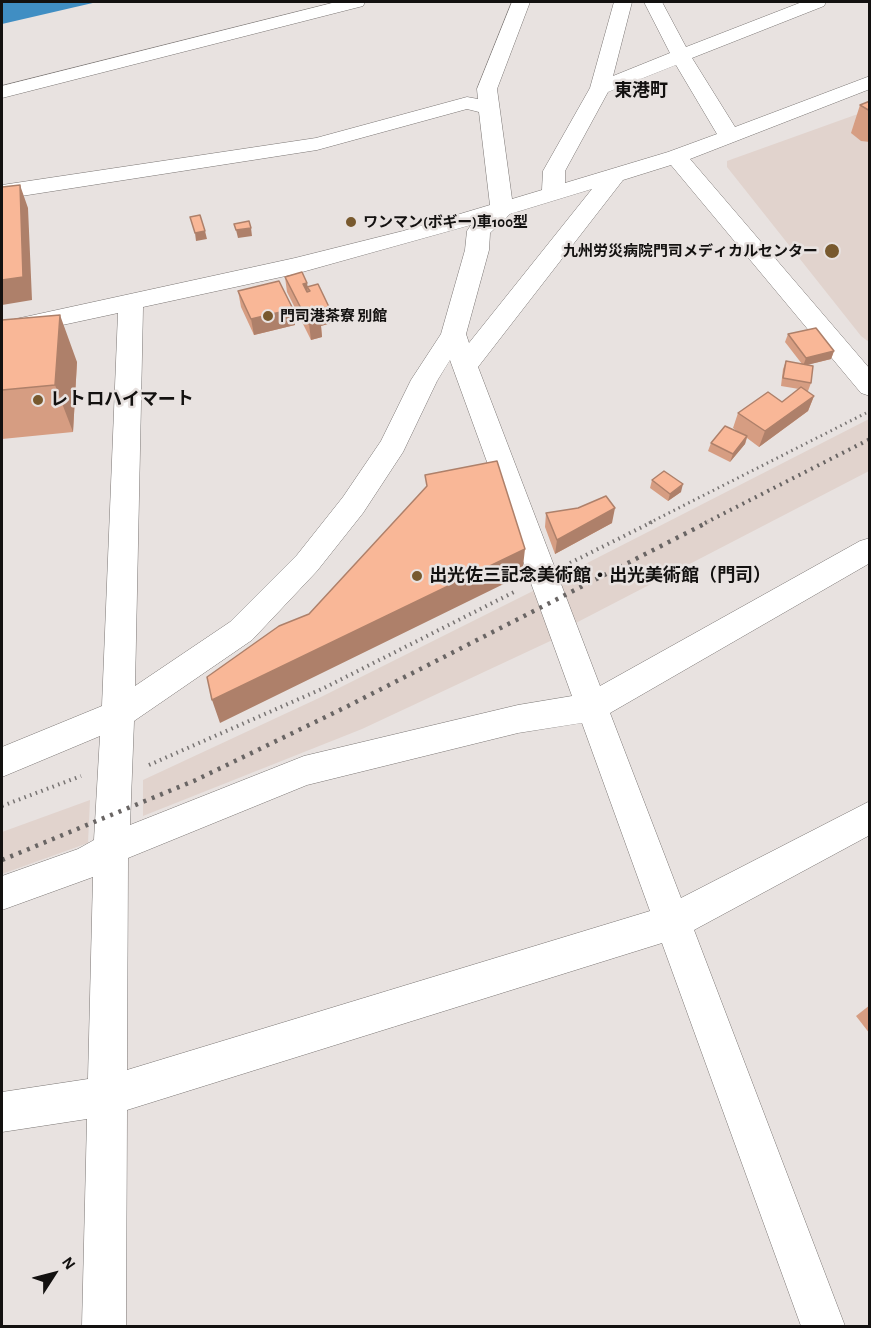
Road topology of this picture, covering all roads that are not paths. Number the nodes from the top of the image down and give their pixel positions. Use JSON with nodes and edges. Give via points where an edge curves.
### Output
{"nodes":[{"id":1,"x":356,"y":2,"type":"edge"},
{"id":2,"x":521,"y":2,"type":"edge"},
{"id":3,"x":623,"y":2,"type":"edge"},
{"id":4,"x":653,"y":2,"type":"edge"},
{"id":5,"x":817,"y":2,"type":"edge"},
{"id":6,"x":681,"y":56,"type":"junction"},
{"id":7,"x":870,"y":82,"type":"edge"},
{"id":8,"x":600,"y":88,"type":"junction"},
{"id":9,"x":2,"y":92,"type":"edge"},
{"id":10,"x":489,"y":108,"type":"junction"},
{"id":11,"x":729,"y":135,"type":"junction"},
{"id":12,"x":676,"y":157,"type":"junction"},
{"id":13,"x":615,"y":175,"type":"junction"},
{"id":14,"x":2,"y":192,"type":"edge"},
{"id":15,"x":553,"y":194,"type":"junction"},
{"id":16,"x":502,"y":209,"type":"junction"},
{"id":17,"x":131,"y":301,"type":"junction"},
{"id":18,"x":2,"y":330,"type":"edge"},
{"id":19,"x":453,"y":334,"type":"junction"},
{"id":20,"x":465,"y":366,"type":"junction"},
{"id":21,"x":870,"y":387,"type":"edge"},
{"id":22,"x":870,"y":549,"type":"edge"},
{"id":23,"x":592,"y":707,"type":"junction"},
{"id":24,"x":118,"y":714,"type":"junction"},
{"id":25,"x":2,"y":762,"type":"edge"},
{"id":26,"x":870,"y":817,"type":"edge"},
{"id":27,"x":111,"y":849,"type":"junction"},
{"id":28,"x":2,"y":893,"type":"edge"},
{"id":29,"x":672,"y":922,"type":"junction"},
{"id":30,"x":107,"y":1096,"type":"junction"},
{"id":31,"x":2,"y":1112,"type":"edge"},
{"id":32,"x":104,"y":1326,"type":"edge"},
{"id":33,"x":824,"y":1326,"type":"edge"}],
"edges":[{"from":1,"to":9,"type":"street"},
{"from":2,"to":10,"type":"street","via":[[487,89]]},
{"from":3,"to":8,"type":"street"},
{"from":4,"to":6,"type":"street"},
{"from":5,"to":6,"type":"street"},
{"from":6,"to":8,"type":"street"},
{"from":6,"to":11,"type":"street"},
{"from":7,"to":11,"type":"street"},
{"from":8,"to":15,"type":"street","via":[[554,171]]},
{"from":10,"to":14,"type":"street","via":[[466,103],[317,144]]},
{"from":10,"to":16,"type":"street"},
{"from":11,"to":12,"type":"street"},
{"from":12,"to":13,"type":"street"},
{"from":12,"to":21,"type":"street"},
{"from":13,"to":15,"type":"street"},
{"from":13,"to":20,"type":"street"},
{"from":15,"to":16,"type":"street"},
{"from":16,"to":17,"type":"street","via":[[295,266]]},
{"from":16,"to":19,"type":"street","via":[[479,231]]},
{"from":17,"to":18,"type":"street"},
{"from":17,"to":24,"type":"street"},
{"from":19,"to":20,"type":"street"},
{"from":19,"to":24,"type":"street","via":[[424,380],[393,445],[353,505],[307,563],[241,631]]},
{"from":20,"to":23,"type":"street"},
{"from":22,"to":23,"type":"street"},
{"from":23,"to":27,"type":"street","via":[[518,719],[304,771]]},
{"from":23,"to":29,"type":"street"},
{"from":24,"to":25,"type":"street"},
{"from":24,"to":27,"type":"street"},
{"from":26,"to":29,"type":"street"},
{"from":27,"to":28,"type":"street","via":[[88,862]]},
{"from":27,"to":30,"type":"street"},
{"from":29,"to":30,"type":"street"},
{"from":29,"to":33,"type":"street"},
{"from":30,"to":31,"type":"street"},
{"from":30,"to":32,"type":"street"}]}
